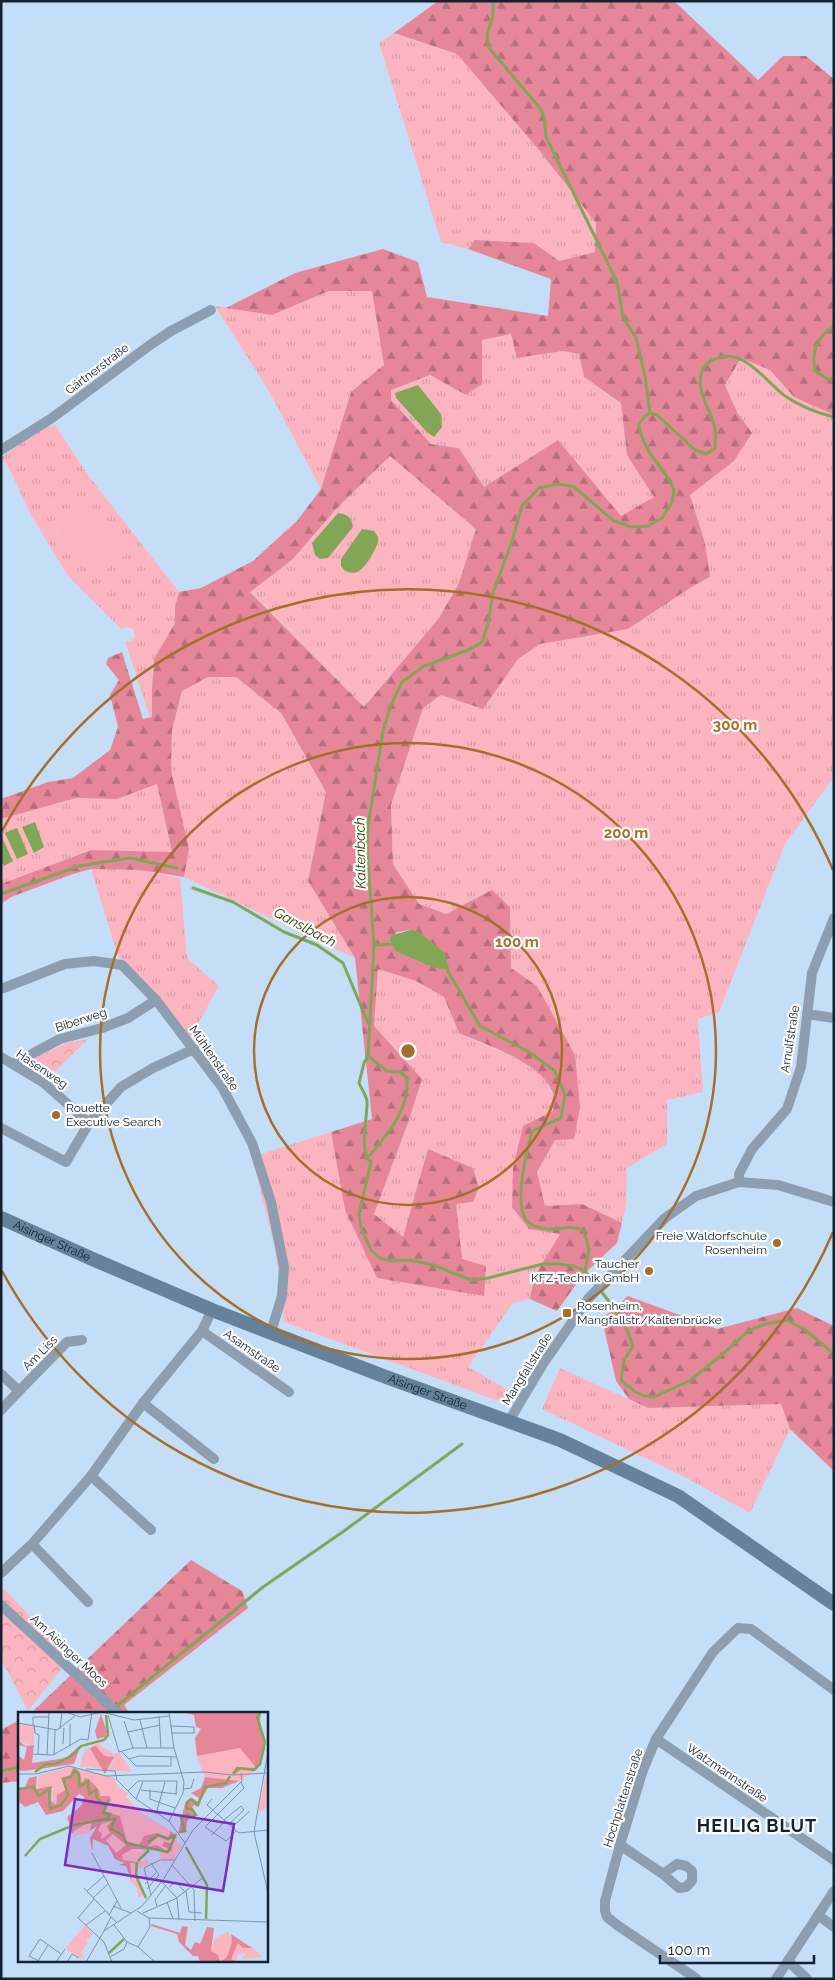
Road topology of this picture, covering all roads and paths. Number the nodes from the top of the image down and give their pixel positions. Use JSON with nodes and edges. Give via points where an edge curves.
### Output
{"nodes":[{"id":1,"x":210,"y":310,"type":"dead end"},
{"id":2,"x":1,"y":450,"type":"edge"},
{"id":3,"x":834,"y":918,"type":"edge"},
{"id":4,"x":1,"y":989,"type":"edge"},
{"id":5,"x":156,"y":1000,"type":"junction"},
{"id":6,"x":808,"y":1014,"type":"junction"},
{"id":7,"x":834,"y":1018,"type":"edge"},
{"id":8,"x":194,"y":1049,"type":"junction"},
{"id":9,"x":1,"y":1057,"type":"edge"},
{"id":10,"x":12,"y":1064,"type":"junction"},
{"id":11,"x":89,"y":1123,"type":"junction"},
{"id":12,"x":1,"y":1128,"type":"edge"},
{"id":13,"x":739,"y":1182,"type":"junction"},
{"id":14,"x":834,"y":1202,"type":"edge"},
{"id":15,"x":1,"y":1218,"type":"edge"},
{"id":16,"x":212,"y":1310,"type":"junction"},
{"id":17,"x":202,"y":1331,"type":"junction"},
{"id":18,"x":271,"y":1332,"type":"junction"},
{"id":19,"x":82,"y":1340,"type":"dead end"},
{"id":20,"x":1,"y":1374,"type":"edge"},
{"id":21,"x":19,"y":1391,"type":"junction"},
{"id":22,"x":289,"y":1392,"type":"dead end"},
{"id":23,"x":143,"y":1403,"type":"junction"},
{"id":24,"x":1,"y":1410,"type":"edge"},
{"id":25,"x":509,"y":1421,"type":"junction"},
{"id":26,"x":214,"y":1459,"type":"dead end"},
{"id":27,"x":91,"y":1476,"type":"junction"},
{"id":28,"x":151,"y":1530,"type":"dead end"},
{"id":29,"x":32,"y":1544,"type":"junction"},
{"id":30,"x":1,"y":1573,"type":"edge"},
{"id":31,"x":88,"y":1602,"type":"dead end"},
{"id":32,"x":834,"y":1604,"type":"edge"},
{"id":33,"x":1,"y":1606,"type":"edge"},
{"id":34,"x":834,"y":1690,"type":"edge"},
{"id":35,"x":117,"y":1712,"type":"edge"},
{"id":36,"x":656,"y":1739,"type":"junction"},
{"id":37,"x":620,"y":1845,"type":"junction"},
{"id":38,"x":834,"y":1860,"type":"edge"},
{"id":39,"x":662,"y":1874,"type":"dead end"},
{"id":40,"x":834,"y":1891,"type":"edge"},
{"id":41,"x":818,"y":1915,"type":"junction"},
{"id":42,"x":834,"y":1927,"type":"edge"},
{"id":43,"x":788,"y":1961,"type":"junction"},
{"id":44,"x":697,"y":1979,"type":"edge"},
{"id":45,"x":776,"y":1979,"type":"edge"},
{"id":46,"x":807,"y":1979,"type":"edge"}],
"edges":[{"from":1,"to":2,"type":"street","name":"Gärtnerstraße","via":[[150,345],[52,418]]},
{"from":3,"to":6,"type":"street","name":"Arnulfstraße","via":[[812,974]]},
{"from":4,"to":5,"type":"street","name":"Mühlenstraße","via":[[65,964],[94,960],[122,966]]},
{"from":5,"to":8,"type":"street","name":"Mühlenstraße"},
{"from":5,"to":10,"type":"street","name":"Biberweg","via":[[128,1018],[60,1039]]},
{"from":6,"to":7,"type":"street"},
{"from":6,"to":13,"type":"street","name":"Arnulfstraße","via":[[801,1067],[787,1109],[752,1149],[739,1174]]},
{"from":8,"to":11,"type":"street","via":[[121,1087]]},
{"from":8,"to":18,"type":"street","name":"Mühlenstraße","via":[[222,1087],[252,1143],[271,1202],[284,1267],[282,1296]]},
{"from":9,"to":10,"type":"street","name":"Hasenweg"},
{"from":10,"to":11,"type":"street","name":"Hasenweg","via":[[44,1083]]},
{"from":11,"to":12,"type":"street","via":[[66,1162]]},
{"from":13,"to":14,"type":"street","name":"Mangfallstraße","via":[[778,1185]]},
{"from":13,"to":25,"type":"street","name":"Mangfallstraße","via":[[696,1196],[673,1212],[612,1273],[588,1299]]},
{"from":15,"to":16,"type":"main road","name":"Aisinger Straße"},
{"from":16,"to":17,"type":"street"},
{"from":16,"to":18,"type":"main road","name":"Aisinger Straße"},
{"from":17,"to":22,"type":"street","name":"Asamstraße"},
{"from":17,"to":23,"type":"street"},
{"from":18,"to":25,"type":"main road","name":"Aisinger Straße"},
{"from":19,"to":21,"type":"street","name":"Am Liss","via":[[67,1342]]},
{"from":20,"to":21,"type":"street"},
{"from":21,"to":24,"type":"street","name":"Am Liss"},
{"from":23,"to":26,"type":"street"},
{"from":23,"to":27,"type":"street"},
{"from":25,"to":32,"type":"main road","name":"Aisinger Straße","via":[[560,1440],[678,1496]]},
{"from":27,"to":28,"type":"street"},
{"from":27,"to":29,"type":"street"},
{"from":29,"to":30,"type":"street"},
{"from":29,"to":31,"type":"street"},
{"from":33,"to":35,"type":"street","name":"Am Aisinger Moos"},
{"from":34,"to":36,"type":"street","name":"Hochplattenstraße","via":[[751,1629],[738,1628],[713,1652]]},
{"from":36,"to":37,"type":"street","name":"Hochplattenstraße"},
{"from":36,"to":38,"type":"street","name":"Watzmannstraße"},
{"from":37,"to":39,"type":"street"},
{"from":37,"to":44,"type":"street","name":"Hochplattenstraße","via":[[605,1901],[607,1917]]},
{"from":40,"to":41,"type":"street"},
{"from":41,"to":42,"type":"street"},
{"from":41,"to":43,"type":"street"},
{"from":43,"to":45,"type":"street"},
{"from":43,"to":46,"type":"street"}]}
